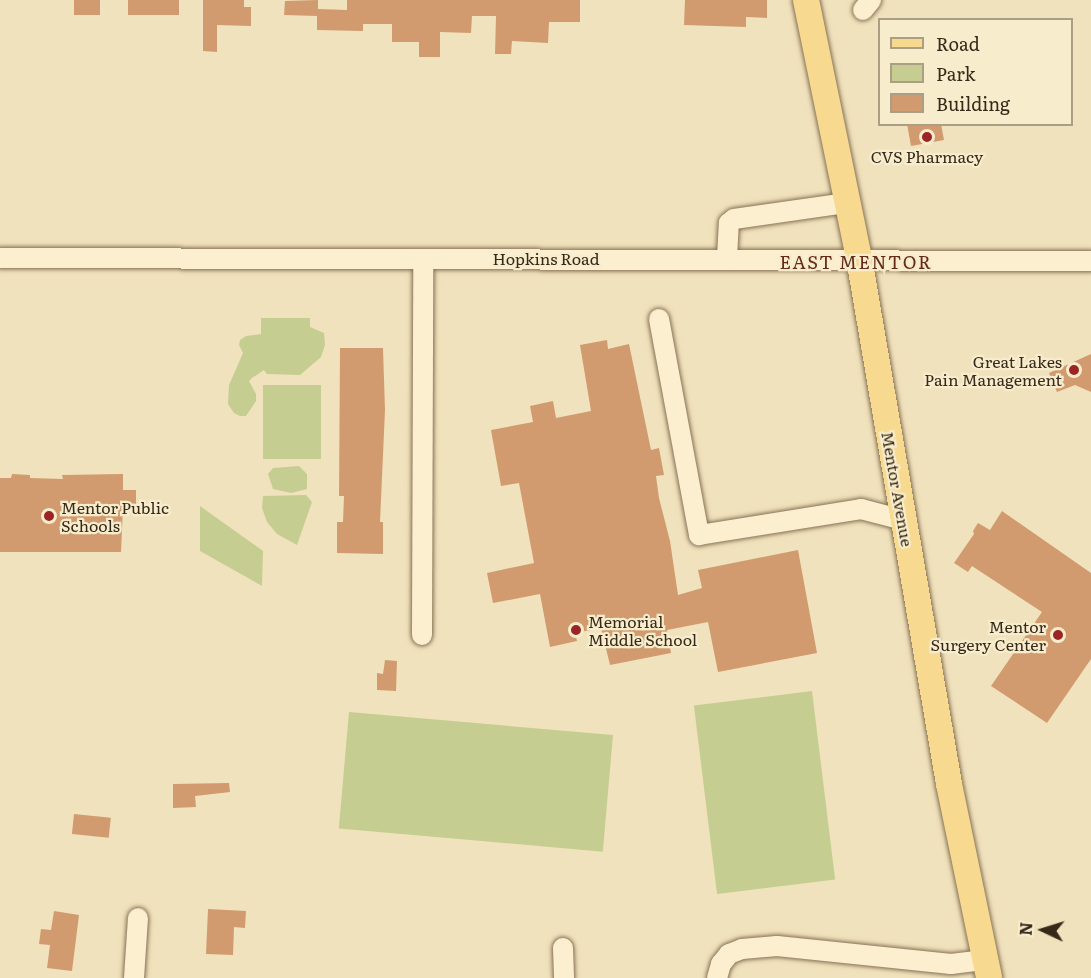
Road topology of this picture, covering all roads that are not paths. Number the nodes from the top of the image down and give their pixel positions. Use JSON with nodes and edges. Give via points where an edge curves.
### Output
{"nodes":[{"id":1,"x":806,"y":0,"type":"edge"},
{"id":2,"x":847,"y":203,"type":"junction"},
{"id":3,"x":0,"y":258,"type":"edge"},
{"id":4,"x":727,"y":258,"type":"junction"},
{"id":5,"x":859,"y":258,"type":"junction"},
{"id":6,"x":423,"y":259,"type":"junction"},
{"id":7,"x":1086,"y":264,"type":"edge"},
{"id":8,"x":659,"y":319,"type":"dead end"},
{"id":9,"x":903,"y":520,"type":"junction"},
{"id":10,"x":422,"y":635,"type":"dead end"},
{"id":11,"x":138,"y":918,"type":"dead end"},
{"id":12,"x":563,"y":948,"type":"dead end"},
{"id":13,"x":904,"y":969,"type":"edge"},
{"id":14,"x":987,"y":969,"type":"edge"},
{"id":15,"x":938,"y":970,"type":"edge"},
{"id":16,"x":134,"y":978,"type":"edge"},
{"id":17,"x":564,"y":978,"type":"edge"},
{"id":18,"x":717,"y":978,"type":"edge"}],
"edges":[{"from":1,"to":2,"type":"main road","name":"Mentor Avenue"},
{"from":2,"to":4,"type":"street","via":[[734,219],[729,223]]},
{"from":2,"to":5,"type":"main road","name":"Mentor Avenue"},
{"from":3,"to":6,"type":"street","name":"Hopkins Road"},
{"from":4,"to":5,"type":"street","name":"Hopkins Road"},
{"from":4,"to":6,"type":"street","name":"Hopkins Road"},
{"from":5,"to":7,"type":"street","name":"Hopkins Road"},
{"from":5,"to":9,"type":"main road","name":"Mentor Avenue"},
{"from":6,"to":10,"type":"street"},
{"from":8,"to":9,"type":"street","via":[[699,535],[861,509]]},
{"from":9,"to":14,"type":"main road","name":"Mentor Avenue","via":[[949,784]]},
{"from":11,"to":16,"type":"street"},
{"from":12,"to":17,"type":"street"},
{"from":13,"to":15,"type":"street"},
{"from":13,"to":18,"type":"street","via":[[777,946],[729,954]]},
{"from":14,"to":15,"type":"street"}]}
